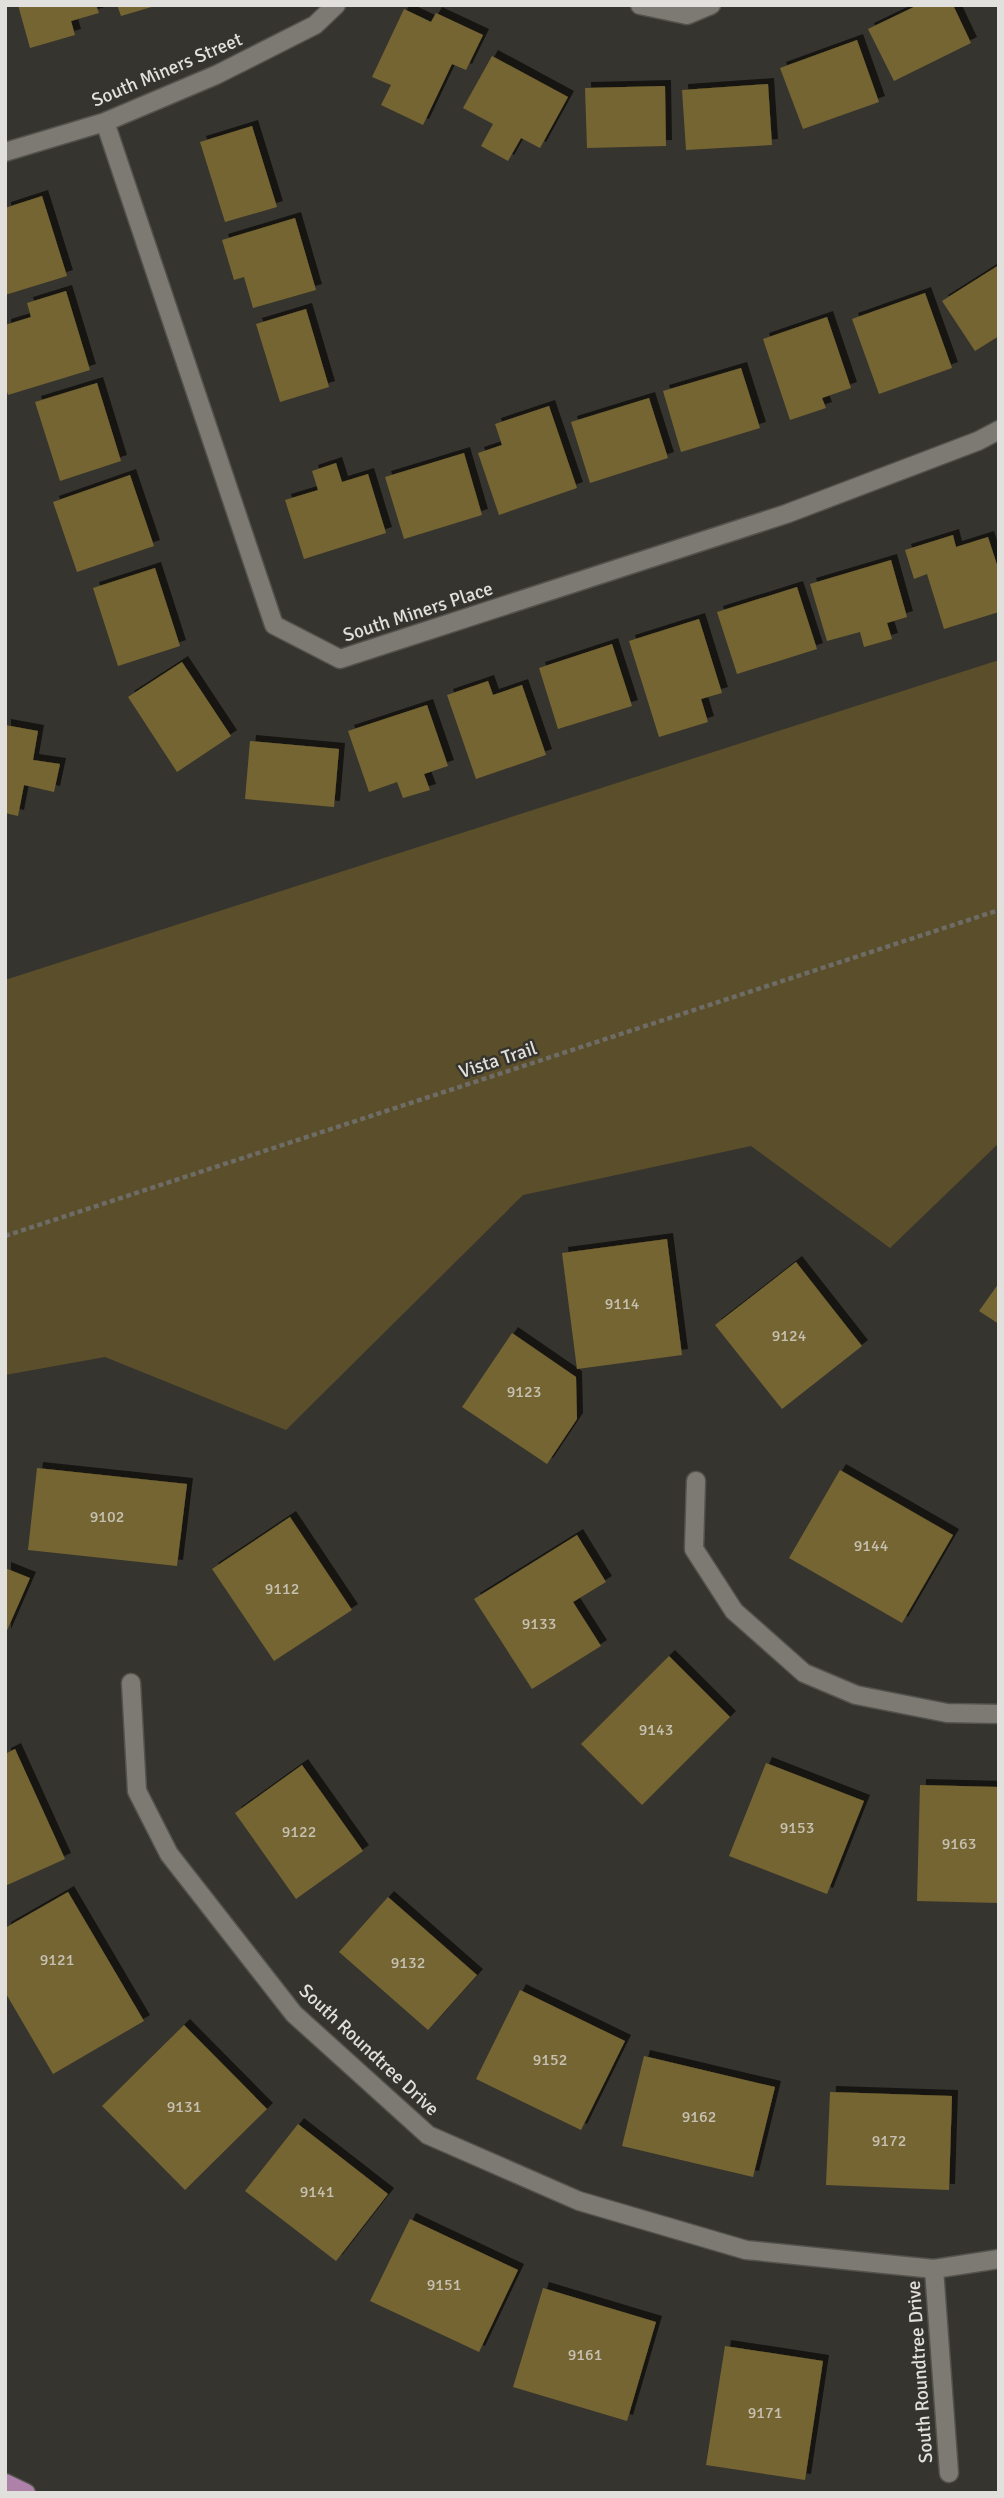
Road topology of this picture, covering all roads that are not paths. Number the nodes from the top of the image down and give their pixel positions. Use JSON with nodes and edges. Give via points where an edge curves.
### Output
{"nodes":[{"id":1,"x":336,"y":5,"type":"edge"},
{"id":2,"x":640,"y":5,"type":"edge"},
{"id":3,"x":711,"y":5,"type":"edge"},
{"id":4,"x":105,"y":122,"type":"junction"},
{"id":5,"x":5,"y":152,"type":"edge"},
{"id":6,"x":999,"y":430,"type":"edge"},
{"id":7,"x":696,"y":1481,"type":"dead end"},
{"id":8,"x":131,"y":1683,"type":"dead end"},
{"id":9,"x":999,"y":1714,"type":"edge"},
{"id":10,"x":999,"y":2259,"type":"edge"},
{"id":11,"x":934,"y":2269,"type":"junction"},
{"id":12,"x":949,"y":2473,"type":"dead end"},
{"id":13,"x":5,"y":2483,"type":"edge"},
{"id":14,"x":26,"y":2493,"type":"edge"}],
"edges":[{"from":1,"to":4,"type":"street","name":"South Miners Street","via":[[315,25],[216,75]]},
{"from":2,"to":3,"type":"street","via":[[687,15]]},
{"from":4,"to":5,"type":"street","name":"South Miners Street"},
{"from":4,"to":6,"type":"street","name":"South Miners Place","via":[[274,625],[341,659],[786,514]]},
{"from":7,"to":9,"type":"street","via":[[694,1549],[734,1611],[804,1673],[856,1695],[947,1713]]},
{"from":8,"to":11,"type":"street","name":"South Roundtree Drive","via":[[137,1791],[169,1854],[294,2014],[428,2135],[579,2201],[746,2250]]},
{"from":10,"to":11,"type":"street","name":"South Roundtree Drive"},
{"from":11,"to":12,"type":"street","name":"South Roundtree Drive"},
{"from":13,"to":14,"type":"main road"}]}
